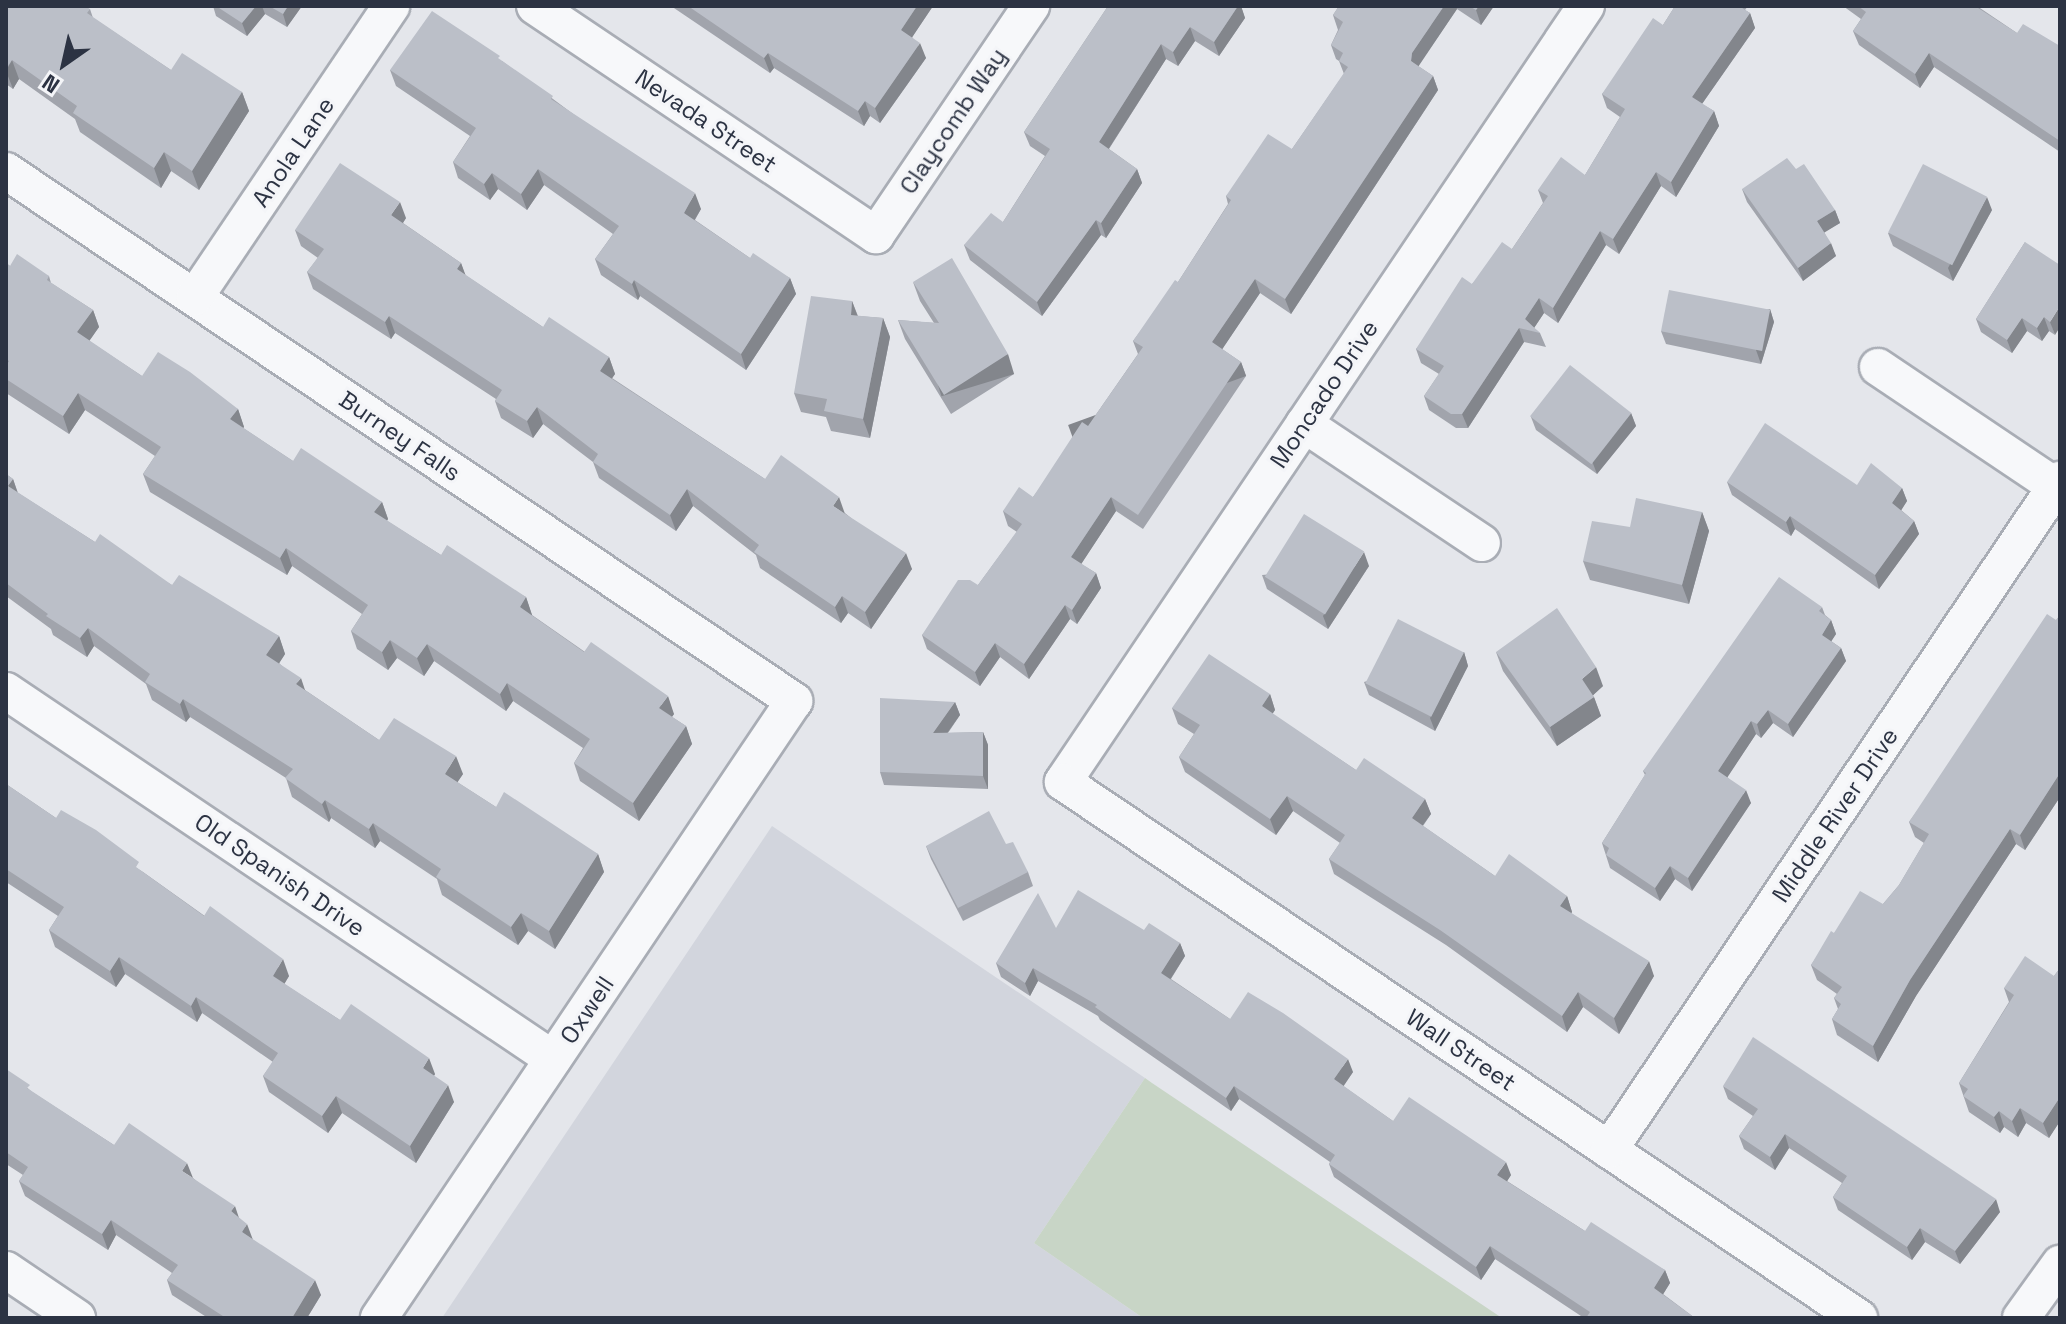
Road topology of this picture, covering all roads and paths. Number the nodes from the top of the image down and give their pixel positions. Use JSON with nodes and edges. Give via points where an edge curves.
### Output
{"nodes":[{"id":1,"x":391,"y":6,"type":"edge"},
{"id":2,"x":535,"y":6,"type":"edge"},
{"id":3,"x":1031,"y":6,"type":"edge"},
{"id":4,"x":1586,"y":6,"type":"edge"},
{"id":5,"x":6,"y":171,"type":"edge"},
{"id":6,"x":876,"y":235,"type":"joint"},
{"id":7,"x":195,"y":297,"type":"junction"},
{"id":8,"x":1878,"y":367,"type":"dead end"},
{"id":9,"x":1304,"y":424,"type":"junction"},
{"id":10,"x":2058,"y":483,"type":"edge"},
{"id":11,"x":1482,"y":543,"type":"dead end"},
{"id":12,"x":6,"y":691,"type":"edge"},
{"id":13,"x":794,"y":701,"type":"joint"},
{"id":14,"x":1063,"y":782,"type":"joint"},
{"id":15,"x":553,"y":1059,"type":"junction"},
{"id":16,"x":1609,"y":1150,"type":"junction"},
{"id":17,"x":2060,"y":1264,"type":"edge"},
{"id":18,"x":6,"y":1270,"type":"edge"},
{"id":19,"x":77,"y":1318,"type":"edge"},
{"id":20,"x":379,"y":1318,"type":"edge"},
{"id":21,"x":1859,"y":1318,"type":"edge"},
{"id":22,"x":2021,"y":1318,"type":"edge"}],
"edges":[{"from":1,"to":7,"type":"street","name":"Anola Lane"},
{"from":2,"to":6,"type":"street","name":"Nevada Street"},
{"from":3,"to":6,"type":"street","name":"Claycomb Way"},
{"from":4,"to":9,"type":"street","name":"Moncado Drive"},
{"from":5,"to":7,"type":"street","name":"Burney Falls"},
{"from":7,"to":13,"type":"street","name":"Burney Falls"},
{"from":8,"to":10,"type":"street"},
{"from":9,"to":11,"type":"street"},
{"from":9,"to":14,"type":"street","name":"Moncado Drive"},
{"from":10,"to":16,"type":"street","name":"Middle River Drive"},
{"from":12,"to":15,"type":"street","name":"Old Spanish Drive"},
{"from":13,"to":15,"type":"street","name":"Oxwell"},
{"from":14,"to":16,"type":"street","name":"Wall Street"},
{"from":15,"to":20,"type":"street","name":"Oxwell"},
{"from":16,"to":21,"type":"street","name":"Wall Street"},
{"from":17,"to":22,"type":"street"},
{"from":18,"to":19,"type":"street"}]}
